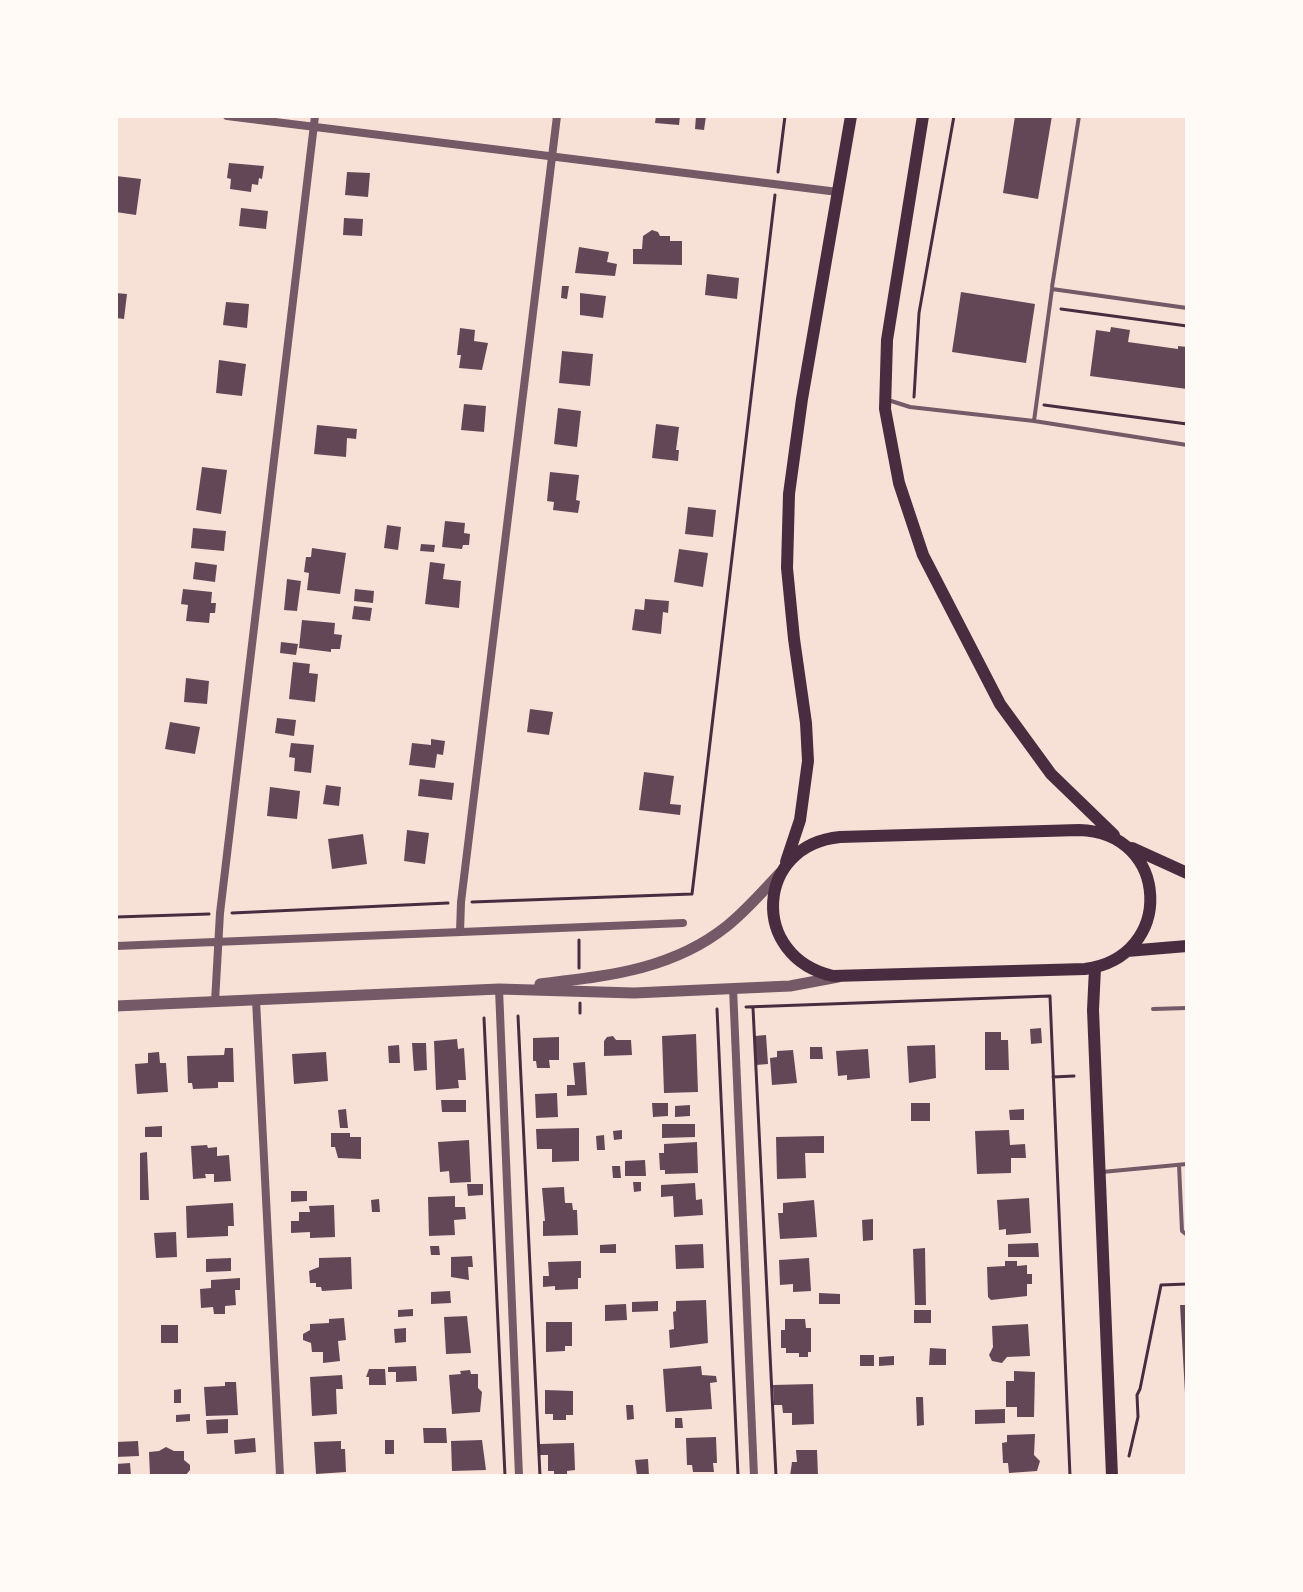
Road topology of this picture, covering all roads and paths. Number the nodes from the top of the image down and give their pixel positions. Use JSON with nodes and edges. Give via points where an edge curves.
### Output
{"nodes":[{"id":1,"x":227,"y":116,"type":"edge"},
{"id":2,"x":315,"y":116,"type":"edge"},
{"id":3,"x":557,"y":116,"type":"edge"},
{"id":4,"x":785,"y":116,"type":"edge"},
{"id":5,"x":851,"y":116,"type":"edge"},
{"id":6,"x":923,"y":116,"type":"edge"},
{"id":7,"x":954,"y":116,"type":"edge"},
{"id":8,"x":1079,"y":116,"type":"edge"},
{"id":9,"x":314,"y":127,"type":"junction"},
{"id":10,"x":552,"y":156,"type":"junction"},
{"id":11,"x":776,"y":184,"type":"junction"},
{"id":12,"x":838,"y":192,"type":"junction"},
{"id":13,"x":1052,"y":289,"type":"junction"},
{"id":14,"x":1187,"y":308,"type":"edge"},
{"id":15,"x":1061,"y":309,"type":"dead end"},
{"id":16,"x":1187,"y":326,"type":"edge"},
{"id":17,"x":886,"y":399,"type":"junction"},
{"id":18,"x":1035,"y":403,"type":"junction"},
{"id":19,"x":910,"y":407,"type":"junction"},
{"id":20,"x":1034,"y":421,"type":"junction"},
{"id":21,"x":1187,"y":424,"type":"edge"},
{"id":22,"x":1187,"y":445,"type":"edge"},
{"id":23,"x":1123,"y":844,"type":"junction"},
{"id":24,"x":784,"y":868,"type":"junction"},
{"id":25,"x":1187,"y":873,"type":"edge"},
{"id":26,"x":579,"y":898,"type":"junction"},
{"id":27,"x":461,"y":902,"type":"junction"},
{"id":28,"x":579,"y":908,"type":"dead end"},
{"id":29,"x":220,"y":913,"type":"junction"},
{"id":30,"x":116,"y":917,"type":"edge"},
{"id":31,"x":683,"y":923,"type":"dead end"},
{"id":32,"x":460,"y":932,"type":"junction"},
{"id":33,"x":579,"y":938,"type":"dead end"},
{"id":34,"x":218,"y":941,"type":"junction"},
{"id":35,"x":116,"y":946,"type":"edge"},
{"id":36,"x":1187,"y":946,"type":"edge"},
{"id":37,"x":1127,"y":951,"type":"junction"},
{"id":38,"x":579,"y":968,"type":"dead end"},
{"id":39,"x":1095,"y":968,"type":"junction"},
{"id":40,"x":846,"y":976,"type":"junction"},
{"id":41,"x":733,"y":988,"type":"junction"},
{"id":42,"x":499,"y":989,"type":"junction"},
{"id":43,"x":256,"y":1000,"type":"junction"},
{"id":44,"x":215,"y":1002,"type":"junction"},
{"id":45,"x":116,"y":1006,"type":"edge"},
{"id":46,"x":753,"y":1007,"type":"junction"},
{"id":47,"x":733,"y":1008,"type":"junction"},
{"id":48,"x":1187,"y":1008,"type":"edge"},
{"id":49,"x":717,"y":1009,"type":"dead end"},
{"id":50,"x":1153,"y":1009,"type":"dead end"},
{"id":51,"x":518,"y":1016,"type":"dead end"},
{"id":52,"x":484,"y":1018,"type":"dead end"},
{"id":53,"x":1074,"y":1076,"type":"dead end"},
{"id":54,"x":1053,"y":1077,"type":"junction"},
{"id":55,"x":1187,"y":1164,"type":"edge"},
{"id":56,"x":1179,"y":1165,"type":"junction"},
{"id":57,"x":1099,"y":1173,"type":"junction"},
{"id":58,"x":1187,"y":1235,"type":"edge"},
{"id":59,"x":1187,"y":1284,"type":"edge"},
{"id":60,"x":1129,"y":1456,"type":"dead end"},
{"id":61,"x":280,"y":1476,"type":"edge"},
{"id":62,"x":505,"y":1476,"type":"edge"},
{"id":63,"x":519,"y":1476,"type":"edge"},
{"id":64,"x":540,"y":1476,"type":"edge"},
{"id":65,"x":738,"y":1476,"type":"edge"},
{"id":66,"x":754,"y":1476,"type":"edge"},
{"id":67,"x":776,"y":1476,"type":"edge"},
{"id":68,"x":1070,"y":1476,"type":"edge"},
{"id":69,"x":1112,"y":1476,"type":"edge"}],
"edges":[{"from":1,"to":9,"type":"street"},
{"from":2,"to":9,"type":"street"},
{"from":3,"to":10,"type":"street"},
{"from":4,"to":11,"type":"path"},
{"from":5,"to":12,"type":"main road"},
{"from":6,"to":17,"type":"main road","via":[[889,316]]},
{"from":7,"to":19,"type":"path","via":[[919,313]]},
{"from":8,"to":13,"type":"lane"},
{"from":9,"to":10,"type":"street"},
{"from":9,"to":29,"type":"street"},
{"from":10,"to":11,"type":"street"},
{"from":10,"to":27,"type":"street"},
{"from":11,"to":12,"type":"street"},
{"from":11,"to":26,"type":"path","via":[[692,894]]},
{"from":12,"to":24,"type":"main road","via":[[789,494],[788,580],[808,761],[802,812]]},
{"from":13,"to":14,"type":"lane"},
{"from":13,"to":18,"type":"lane"},
{"from":15,"to":16,"type":"path"},
{"from":17,"to":19,"type":"lane"},
{"from":17,"to":23,"type":"main road","via":[[897,471],[914,532],[988,683],[1043,765]]},
{"from":18,"to":20,"type":"lane"},
{"from":18,"to":21,"type":"path"},
{"from":19,"to":20,"type":"lane"},
{"from":20,"to":22,"type":"lane"},
{"from":23,"to":24,"type":"main road","via":[[1087,830],[840,837],[811,844]]},
{"from":23,"to":25,"type":"main road"},
{"from":23,"to":37,"type":"main road","via":[[1144,870],[1151,898],[1143,931]]},
{"from":24,"to":40,"type":"main road","via":[[772,909],[782,942],[813,970]]},
{"from":24,"to":42,"type":"street","via":[[744,911],[681,955],[611,976]]},
{"from":26,"to":27,"type":"path"},
{"from":26,"to":28,"type":"path"},
{"from":27,"to":29,"type":"path"},
{"from":27,"to":32,"type":"street"},
{"from":29,"to":30,"type":"path"},
{"from":29,"to":34,"type":"street"},
{"from":31,"to":32,"type":"street"},
{"from":32,"to":34,"type":"street"},
{"from":33,"to":38,"type":"path"},
{"from":34,"to":35,"type":"street"},
{"from":34,"to":44,"type":"street"},
{"from":36,"to":37,"type":"main road"},
{"from":37,"to":39,"type":"main road"},
{"from":39,"to":40,"type":"main road"},
{"from":39,"to":57,"type":"main road"},
{"from":40,"to":41,"type":"street","via":[[790,986]]},
{"from":41,"to":42,"type":"street"},
{"from":41,"to":47,"type":"street"},
{"from":42,"to":43,"type":"street"},
{"from":42,"to":63,"type":"street"},
{"from":43,"to":44,"type":"street"},
{"from":43,"to":61,"type":"street"},
{"from":44,"to":45,"type":"street"},
{"from":46,"to":47,"type":"path"},
{"from":46,"to":54,"type":"path","via":[[1050,996]]},
{"from":46,"to":67,"type":"path"},
{"from":47,"to":66,"type":"street"},
{"from":48,"to":50,"type":"lane"},
{"from":49,"to":65,"type":"path"},
{"from":51,"to":64,"type":"path"},
{"from":52,"to":62,"type":"path"},
{"from":53,"to":54,"type":"path"},
{"from":54,"to":68,"type":"path"},
{"from":55,"to":56,"type":"lane"},
{"from":56,"to":57,"type":"lane"},
{"from":56,"to":58,"type":"lane","via":[[1182,1231]]},
{"from":57,"to":69,"type":"main road"},
{"from":59,"to":60,"type":"path","via":[[1161,1285]]}]}
